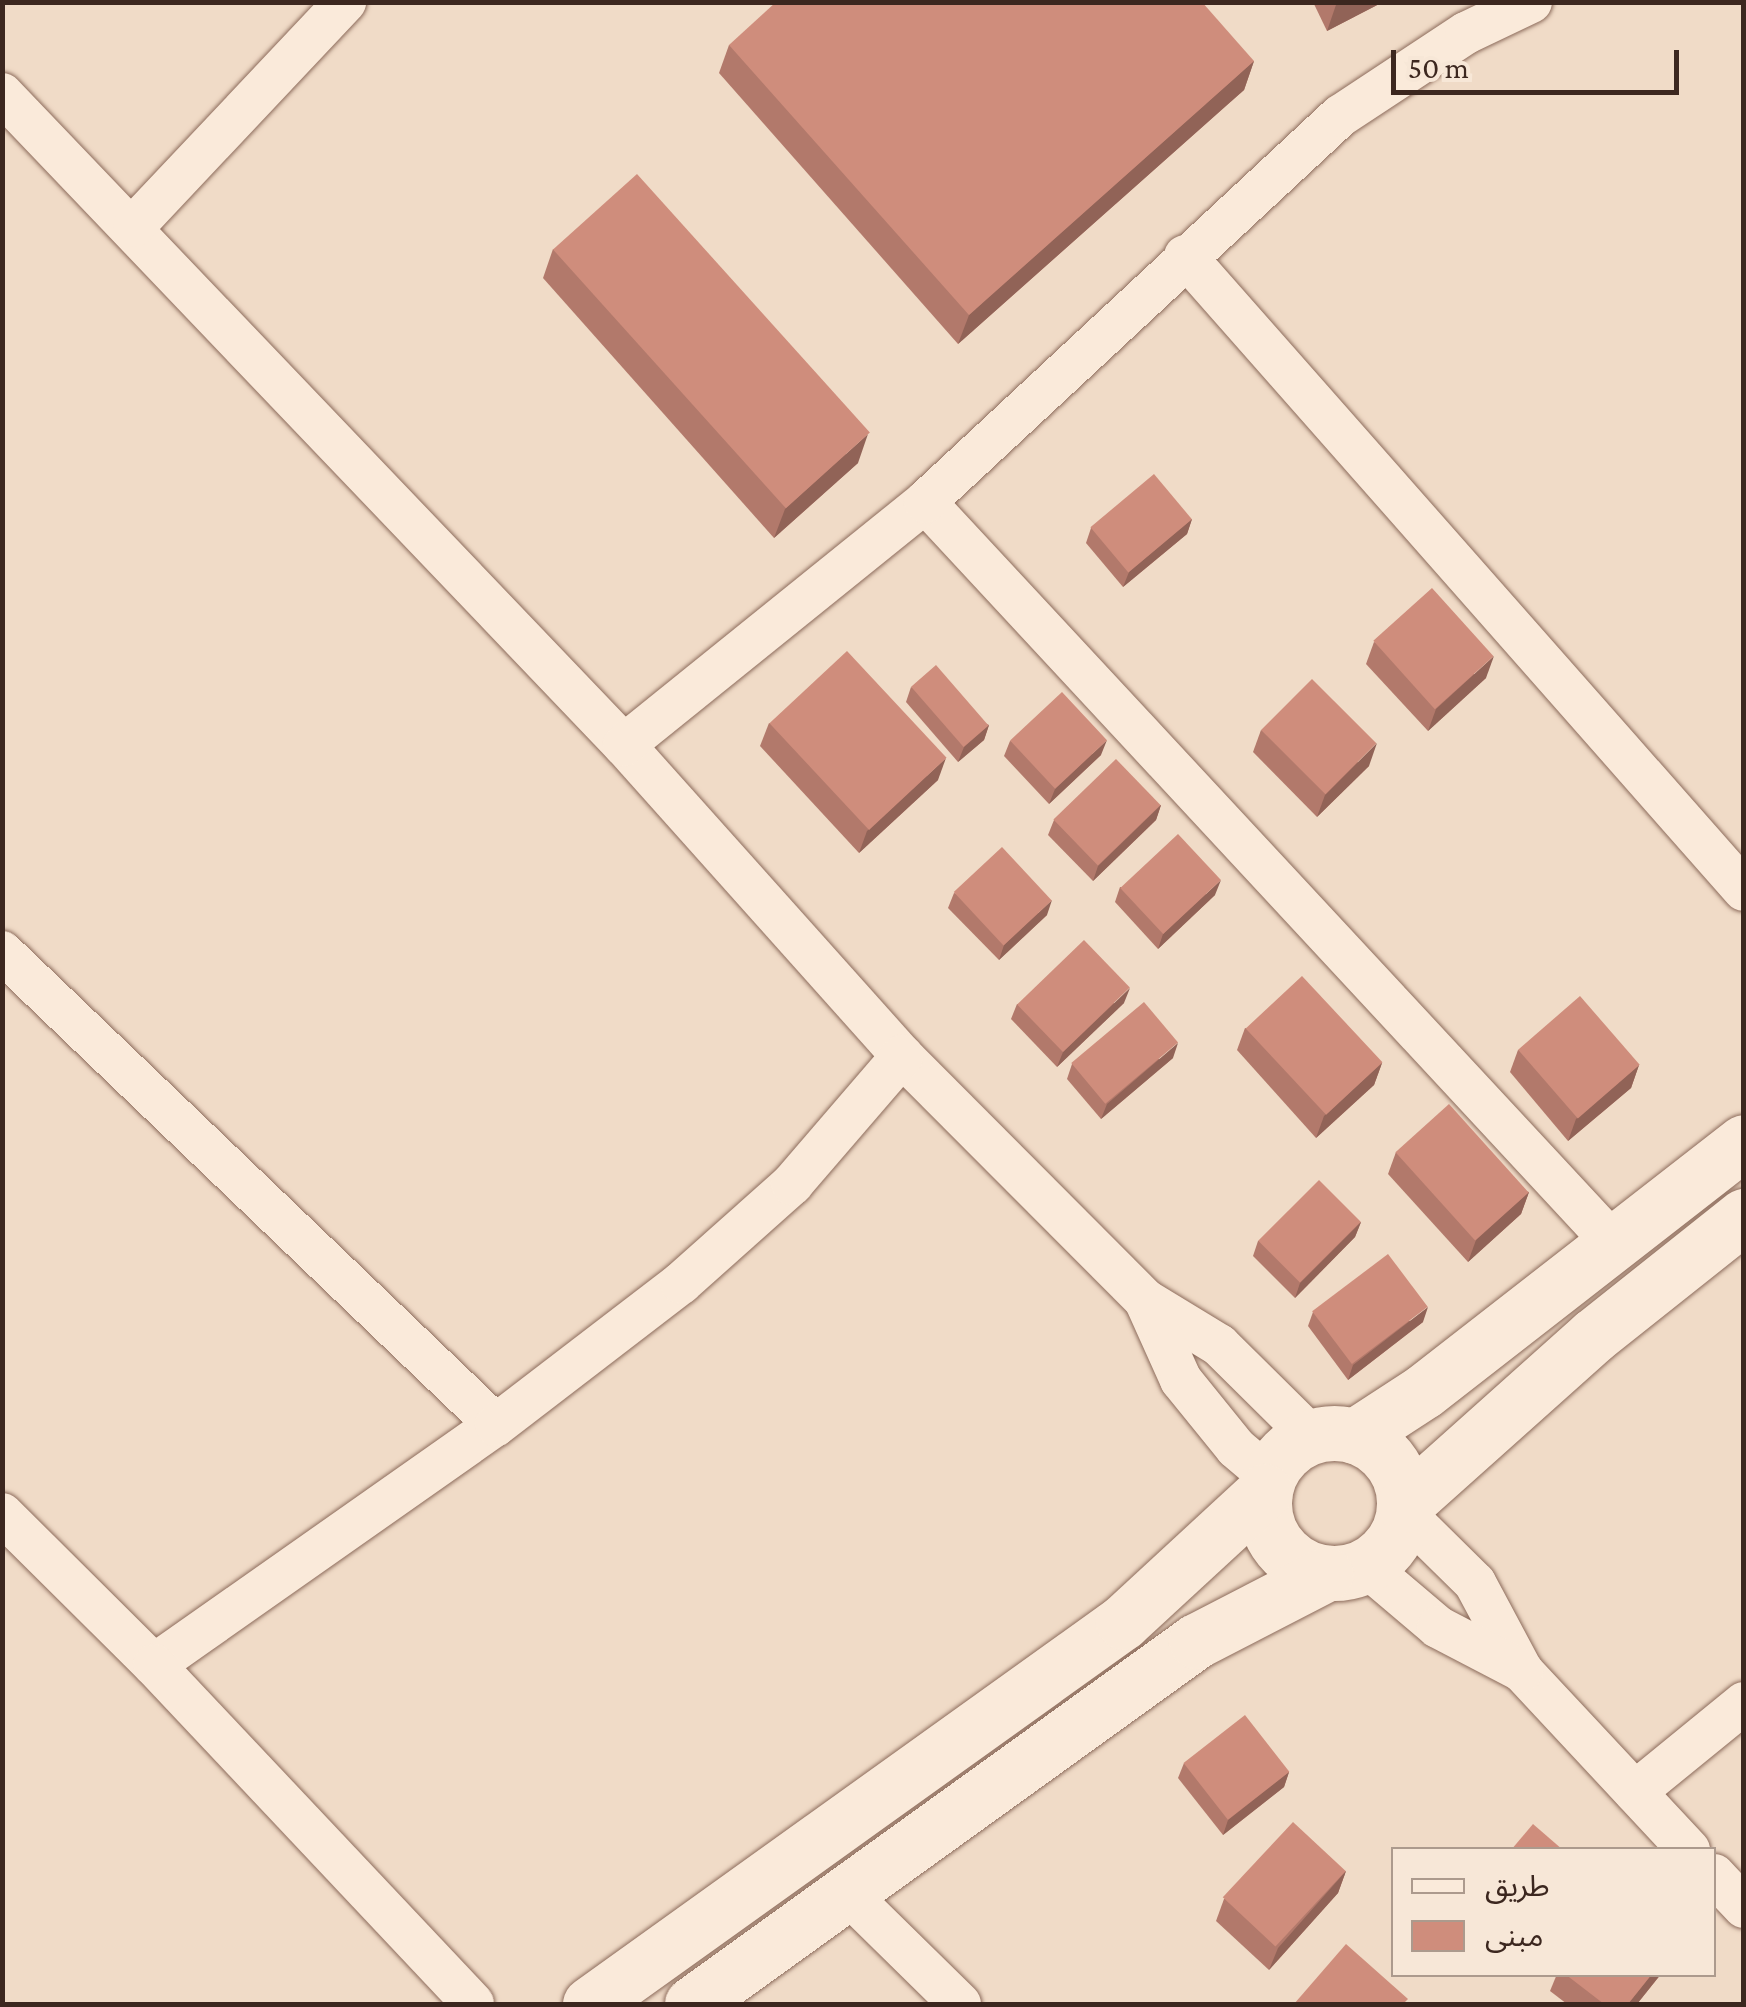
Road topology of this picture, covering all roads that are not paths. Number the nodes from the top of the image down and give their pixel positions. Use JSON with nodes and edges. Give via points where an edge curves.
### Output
{"nodes":[{"id":1,"x":345,"y":2,"type":"edge"},
{"id":2,"x":1531,"y":2,"type":"edge"},
{"id":3,"x":2,"y":94,"type":"edge"},
{"id":4,"x":134,"y":226,"type":"junction"},
{"id":5,"x":1186,"y":256,"type":"junction"},
{"id":6,"x":926,"y":502,"type":"junction"},
{"id":7,"x":624,"y":746,"type":"junction"},
{"id":8,"x":1744,"y":890,"type":"edge"},
{"id":9,"x":2,"y":952,"type":"edge"},
{"id":10,"x":902,"y":1056,"type":"junction"},
{"id":11,"x":1744,"y":1142,"type":"edge"},
{"id":12,"x":1744,"y":1216,"type":"edge"},
{"id":13,"x":1613,"y":1243,"type":"junction"},
{"id":14,"x":1144,"y":1300,"type":"junction"},
{"id":15,"x":496,"y":1425,"type":"junction"},
{"id":16,"x":1333,"y":1436,"type":"junction"},
{"id":17,"x":1267,"y":1484,"type":"junction"},
{"id":18,"x":1404,"y":1508,"type":"junction"},
{"id":19,"x":2,"y":1514,"type":"edge"},
{"id":20,"x":1346,"y":1570,"type":"junction"},
{"id":21,"x":154,"y":1665,"type":"junction"},
{"id":22,"x":1522,"y":1671,"type":"junction"},
{"id":23,"x":1744,"y":1704,"type":"edge"},
{"id":24,"x":1635,"y":1792,"type":"junction"},
{"id":25,"x":1686,"y":1847,"type":"edge"},
{"id":26,"x":1716,"y":1877,"type":"edge"},
{"id":27,"x":848,"y":1894,"type":"junction"},
{"id":28,"x":1744,"y":1907,"type":"edge"},
{"id":29,"x":473,"y":2004,"type":"edge"},
{"id":30,"x":590,"y":2004,"type":"edge"},
{"id":31,"x":692,"y":2004,"type":"edge"},
{"id":32,"x":960,"y":2004,"type":"edge"}],
"edges":[{"from":1,"to":4,"type":"street"},
{"from":2,"to":5,"type":"street","via":[[1466,33],[1340,116]]},
{"from":3,"to":4,"type":"street"},
{"from":4,"to":7,"type":"street"},
{"from":5,"to":6,"type":"street"},
{"from":5,"to":8,"type":"street"},
{"from":6,"to":7,"type":"street"},
{"from":6,"to":13,"type":"street"},
{"from":7,"to":10,"type":"street"},
{"from":9,"to":15,"type":"street"},
{"from":10,"to":14,"type":"street"},
{"from":10,"to":15,"type":"street","via":[[792,1184],[681,1283]]},
{"from":11,"to":13,"type":"street"},
{"from":12,"to":18,"type":"street","via":[[1593,1336]]},
{"from":13,"to":16,"type":"street","via":[[1424,1391]]},
{"from":14,"to":16,"type":"street","via":[[1219,1345]]},
{"from":14,"to":17,"type":"street","via":[[1181,1380]]},
{"from":15,"to":21,"type":"street"},
{"from":16,"to":17,"type":"street","via":[[1279,1459]]},
{"from":16,"to":18,"type":"street","via":[[1391,1462]]},
{"from":17,"to":20,"type":"street","via":[[1268,1529],[1290,1559]]},
{"from":17,"to":30,"type":"street","via":[[1123,1622]]},
{"from":18,"to":20,"type":"street","via":[[1391,1543]]},
{"from":18,"to":22,"type":"street","via":[[1474,1582]]},
{"from":19,"to":21,"type":"street"},
{"from":20,"to":22,"type":"street"},
{"from":20,"to":27,"type":"street","via":[[1196,1641]]},
{"from":21,"to":29,"type":"street"},
{"from":22,"to":24,"type":"street"},
{"from":23,"to":24,"type":"street"},
{"from":24,"to":25,"type":"street"},
{"from":26,"to":28,"type":"street"},
{"from":27,"to":31,"type":"street"},
{"from":27,"to":32,"type":"street"}]}
